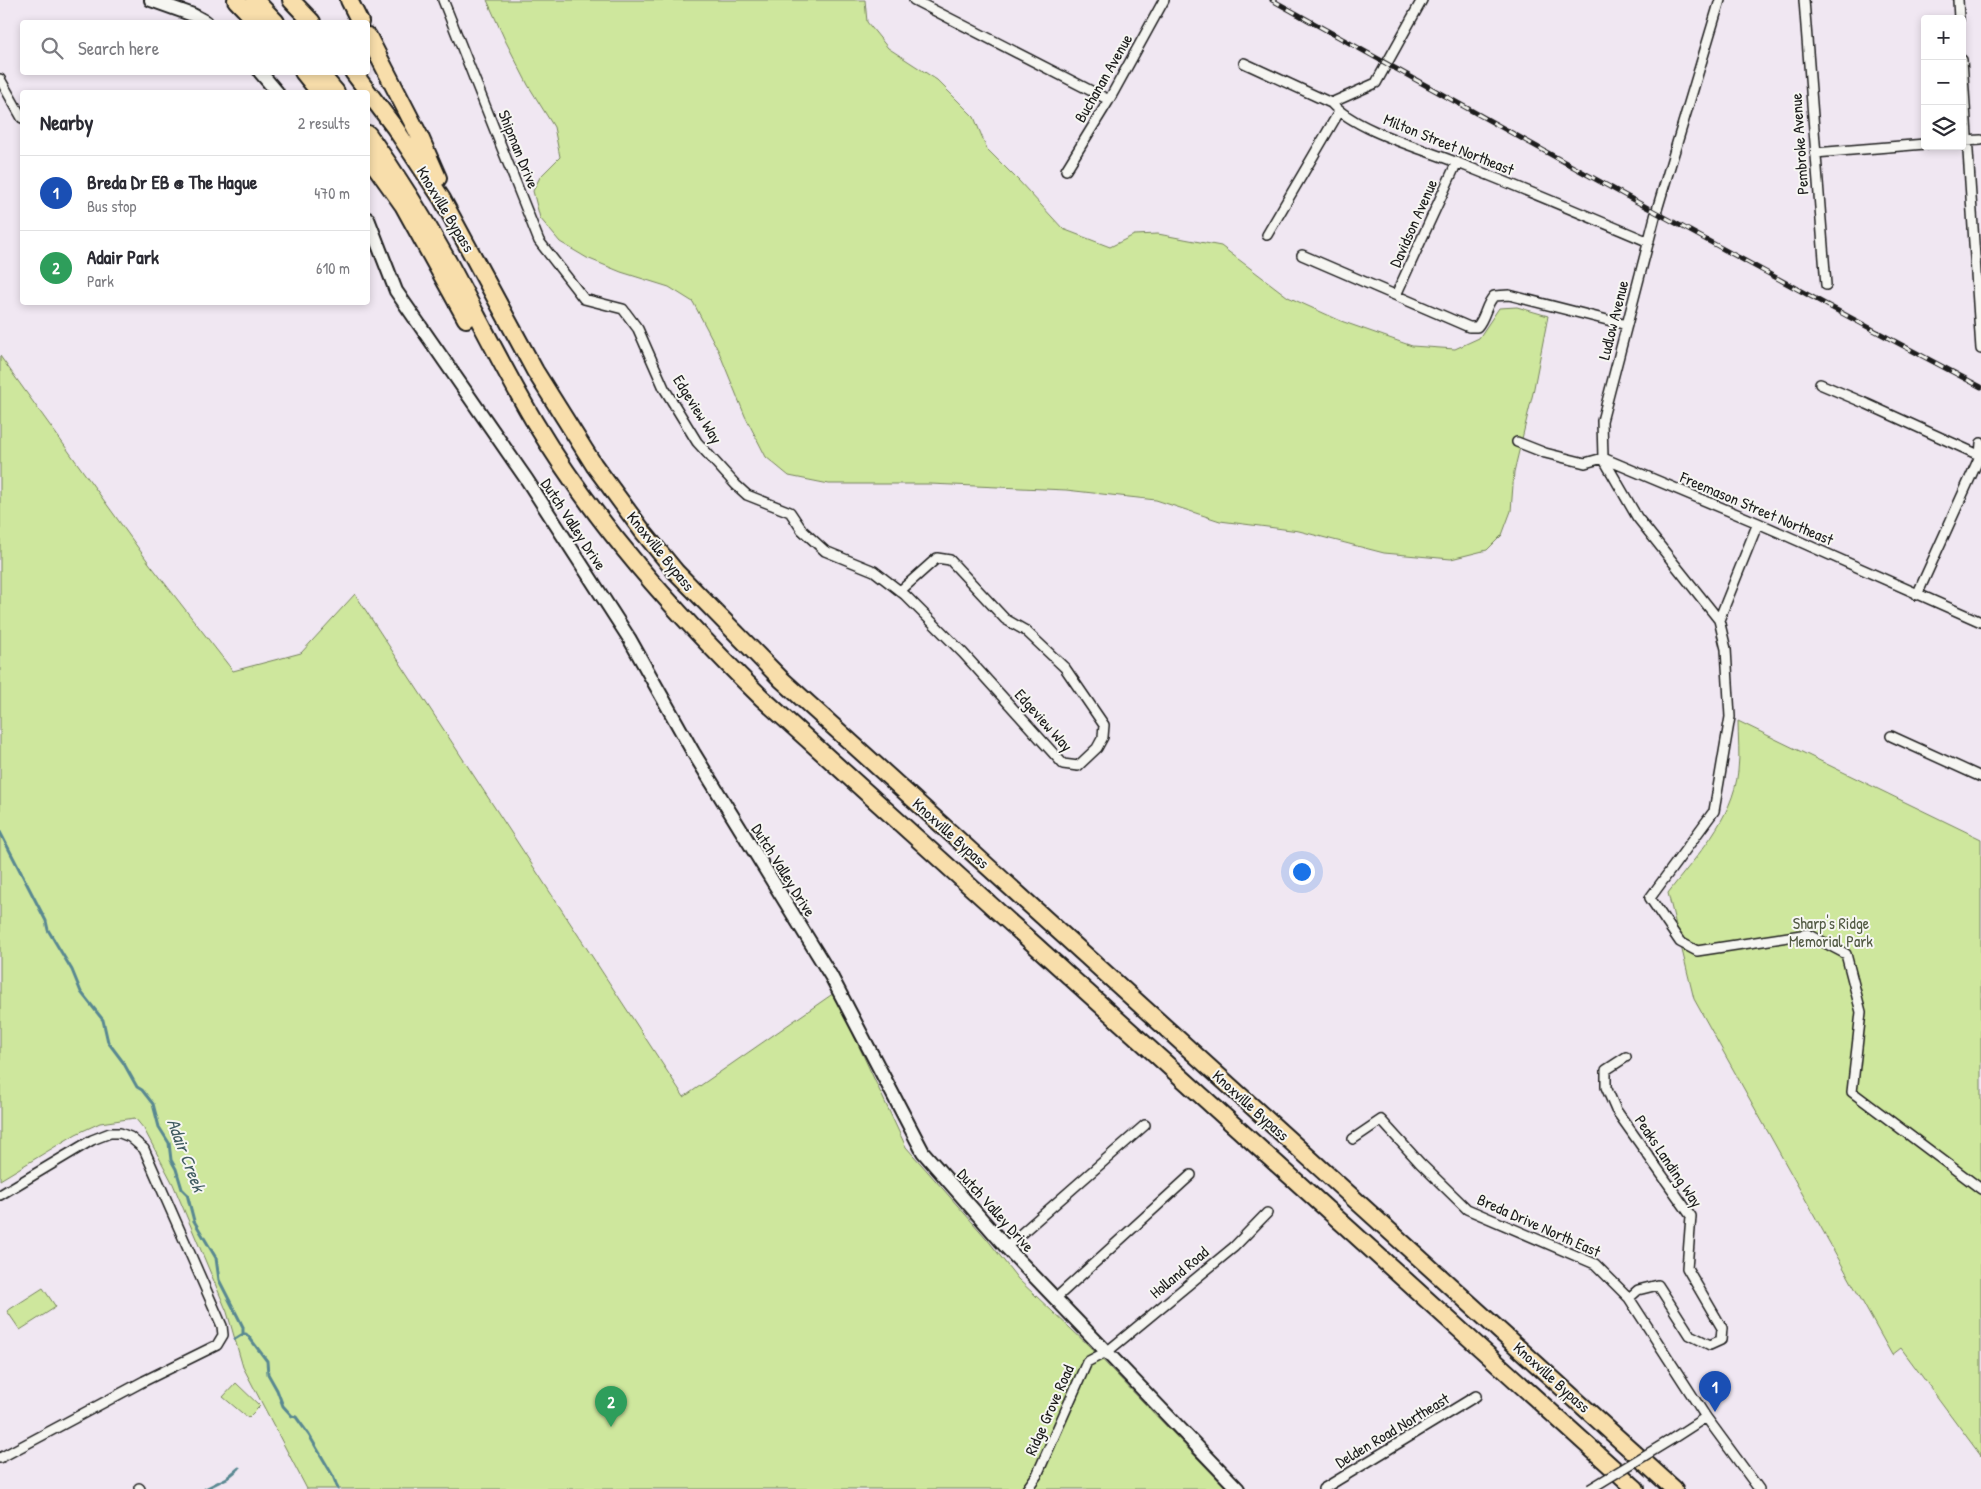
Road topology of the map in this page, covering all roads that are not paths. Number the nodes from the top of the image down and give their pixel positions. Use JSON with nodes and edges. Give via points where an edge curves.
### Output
{"nodes":[{"id":1,"x":151,"y":0,"type":"edge"},
{"id":2,"x":236,"y":0,"type":"edge"},
{"id":3,"x":255,"y":0,"type":"edge"},
{"id":4,"x":291,"y":0,"type":"edge"},
{"id":5,"x":348,"y":0,"type":"edge"},
{"id":6,"x":443,"y":0,"type":"edge"},
{"id":7,"x":914,"y":0,"type":"edge"},
{"id":8,"x":1164,"y":0,"type":"edge"},
{"id":9,"x":1422,"y":0,"type":"edge"},
{"id":10,"x":1720,"y":0,"type":"edge"},
{"id":11,"x":1804,"y":0,"type":"edge"},
{"id":12,"x":1958,"y":0,"type":"edge"},
{"id":13,"x":1959,"y":15,"type":"edge"},
{"id":14,"x":202,"y":20,"type":"edge"},
{"id":15,"x":255,"y":20,"type":"edge"},
{"id":16,"x":274,"y":20,"type":"edge"},
{"id":17,"x":310,"y":20,"type":"edge"},
{"id":18,"x":359,"y":20,"type":"edge"},
{"id":19,"x":370,"y":40,"type":"edge"},
{"id":20,"x":1244,"y":63,"type":"dead end"},
{"id":21,"x":263,"y":75,"type":"edge"},
{"id":22,"x":305,"y":75,"type":"edge"},
{"id":23,"x":322,"y":75,"type":"edge"},
{"id":24,"x":355,"y":75,"type":"edge"},
{"id":25,"x":0,"y":79,"type":"edge"},
{"id":26,"x":275,"y":90,"type":"edge"},
{"id":27,"x":317,"y":90,"type":"edge"},
{"id":28,"x":334,"y":90,"type":"edge"},
{"id":29,"x":366,"y":90,"type":"edge"},
{"id":30,"x":370,"y":95,"type":"edge"},
{"id":31,"x":1109,"y":100,"type":"junction"},
{"id":32,"x":1331,"y":103,"type":"junction"},
{"id":33,"x":1339,"y":112,"type":"junction"},
{"id":34,"x":20,"y":114,"type":"edge"},
{"id":35,"x":370,"y":137,"type":"edge"},
{"id":36,"x":1981,"y":140,"type":"edge"},
{"id":37,"x":1966,"y":141,"type":"edge"},
{"id":38,"x":1921,"y":144,"type":"edge"},
{"id":39,"x":1966,"y":150,"type":"edge"},
{"id":40,"x":1815,"y":153,"type":"junction"},
{"id":41,"x":370,"y":159,"type":"edge"},
{"id":42,"x":1457,"y":162,"type":"junction"},
{"id":43,"x":1066,"y":170,"type":"dead end"},
{"id":44,"x":370,"y":224,"type":"edge"},
{"id":45,"x":1267,"y":235,"type":"dead end"},
{"id":46,"x":465,"y":239,"type":"junction"},
{"id":47,"x":1648,"y":242,"type":"junction"},
{"id":48,"x":1302,"y":255,"type":"dead end"},
{"id":49,"x":1826,"y":285,"type":"dead end"},
{"id":50,"x":1396,"y":295,"type":"junction"},
{"id":51,"x":584,"y":299,"type":"joint"},
{"id":52,"x":1627,"y":325,"type":"junction"},
{"id":53,"x":1981,"y":344,"type":"edge"},
{"id":54,"x":1820,"y":384,"type":"dead end"},
{"id":55,"x":1517,"y":442,"type":"dead end"},
{"id":56,"x":1981,"y":443,"type":"edge"},
{"id":57,"x":1980,"y":456,"type":"edge"},
{"id":58,"x":1603,"y":458,"type":"junction"},
{"id":59,"x":1758,"y":523,"type":"junction"},
{"id":60,"x":900,"y":592,"type":"junction"},
{"id":61,"x":1917,"y":595,"type":"junction"},
{"id":62,"x":1718,"y":620,"type":"junction"},
{"id":63,"x":1981,"y":622,"type":"edge"},
{"id":64,"x":704,"y":640,"type":"junction"},
{"id":65,"x":1891,"y":736,"type":"dead end"},
{"id":66,"x":1981,"y":777,"type":"edge"},
{"id":67,"x":1626,"y":1057,"type":"dead end"},
{"id":68,"x":1145,"y":1125,"type":"dead end"},
{"id":69,"x":1353,"y":1139,"type":"dead end"},
{"id":70,"x":1191,"y":1175,"type":"dead end"},
{"id":71,"x":1981,"y":1189,"type":"edge"},
{"id":72,"x":0,"y":1195,"type":"edge"},
{"id":73,"x":1267,"y":1213,"type":"dead end"},
{"id":74,"x":1006,"y":1247,"type":"junction"},
{"id":75,"x":1056,"y":1298,"type":"junction"},
{"id":76,"x":1629,"y":1298,"type":"junction"},
{"id":77,"x":1108,"y":1351,"type":"junction"},
{"id":78,"x":1476,"y":1396,"type":"dead end"},
{"id":79,"x":1706,"y":1417,"type":"junction"},
{"id":80,"x":0,"y":1458,"type":"edge"},
{"id":81,"x":1027,"y":1489,"type":"edge"},
{"id":82,"x":1238,"y":1489,"type":"edge"},
{"id":83,"x":1323,"y":1489,"type":"edge"},
{"id":84,"x":1590,"y":1489,"type":"edge"},
{"id":85,"x":1636,"y":1489,"type":"edge"},
{"id":86,"x":1674,"y":1489,"type":"edge"},
{"id":87,"x":1759,"y":1489,"type":"edge"}],
"edges":[{"from":1,"to":14,"type":"street"},
{"from":2,"to":15,"type":"highway"},
{"from":3,"to":16,"type":"highway"},
{"from":4,"to":17,"type":"highway"},
{"from":5,"to":18,"type":"highway"},
{"from":6,"to":51,"type":"street","name":"Shipman Drive","via":[[539,241]]},
{"from":7,"to":31,"type":"street"},
{"from":8,"to":31,"type":"street","name":"Buchanan Avenue"},
{"from":9,"to":32,"type":"street","via":[[1376,84]]},
{"from":10,"to":47,"type":"street","name":"Ludlow Avenue"},
{"from":11,"to":40,"type":"street","name":"Pembroke Avenue"},
{"from":12,"to":13,"type":"street"},
{"from":19,"to":46,"type":"highway","via":[[420,137]]},
{"from":20,"to":32,"type":"street","name":"Milton Street Northeast"},
{"from":21,"to":26,"type":"street"},
{"from":22,"to":27,"type":"highway"},
{"from":23,"to":28,"type":"highway"},
{"from":24,"to":29,"type":"highway","name":"Knoxville Bypass"},
{"from":25,"to":34,"type":"street"},
{"from":30,"to":46,"type":"highway","name":"Knoxville Bypass","via":[[442,198]]},
{"from":31,"to":43,"type":"street","name":"Buchanan Avenue"},
{"from":32,"to":33,"type":"street","name":"Milton Street Northeast"},
{"from":33,"to":42,"type":"street","name":"Milton Street Northeast","via":[[1384,135]]},
{"from":33,"to":45,"type":"street"},
{"from":35,"to":64,"type":"highway","name":"Knoxville Bypass","via":[[428,227],[522,400],[564,467],[631,558]]},
{"from":36,"to":37,"type":"street"},
{"from":38,"to":40,"type":"street"},
{"from":39,"to":53,"type":"street"},
{"from":40,"to":49,"type":"street","name":"Pembroke Avenue"},
{"from":41,"to":64,"type":"highway","via":[[403,205],[500,381],[581,511],[665,614]]},
{"from":42,"to":47,"type":"street","name":"Milton Street Northeast"},
{"from":42,"to":50,"type":"street","name":"Davidson Avenue"},
{"from":44,"to":74,"type":"street","name":"Dutch Valley Drive","via":[[396,290],[527,480],[629,638],[692,752],[831,976],[923,1152]]},
{"from":46,"to":86,"type":"highway","name":"Knoxville Bypass","via":[[535,371],[582,446],[644,533],[694,592],[781,679]]},
{"from":47,"to":52,"type":"street","name":"Ludlow Avenue"},
{"from":48,"to":50,"type":"street"},
{"from":50,"to":52,"type":"street","via":[[1469,327],[1478,327],[1484,320],[1488,302],[1494,296],[1509,295]]},
{"from":51,"to":60,"type":"street","name":"Edgeview Way","via":[[623,309],[638,329],[664,388],[697,442],[736,485],[747,495],[790,512],[802,530],[825,552],[874,572]]},
{"from":52,"to":58,"type":"street","name":"Ludlow Avenue","via":[[1602,421]]},
{"from":54,"to":57,"type":"street"},
{"from":55,"to":58,"type":"street","via":[[1586,463]]},
{"from":56,"to":57,"type":"street"},
{"from":57,"to":61,"type":"street"},
{"from":58,"to":59,"type":"street","name":"Freemason Street Northeast"},
{"from":58,"to":62,"type":"street","name":"Ludlow Avenue","via":[[1637,517]]},
{"from":59,"to":61,"type":"street","name":"Freemason Street Northeast"},
{"from":59,"to":62,"type":"street"},
{"from":60,"to":60,"type":"street","name":"Edgeview Way","via":[[937,558],[950,560],[1005,619],[1026,631],[1065,668],[1104,725],[1103,737],[1097,748],[1078,766],[1063,764],[963,653]]},
{"from":61,"to":63,"type":"street","name":"Freemason Street Northeast"},
{"from":62,"to":71,"type":"street","via":[[1726,650],[1730,717],[1714,811],[1650,898],[1680,942],[1696,951],[1808,934],[1846,954],[1860,1012],[1852,1092]]},
{"from":64,"to":85,"type":"highway","name":"Knoxville Bypass","via":[[762,698]]},
{"from":65,"to":66,"type":"street"},
{"from":67,"to":76,"type":"street","name":"Peaks Landing Way","via":[[1606,1070],[1606,1086],[1616,1110],[1692,1216],[1687,1268],[1722,1328],[1721,1340],[1710,1344],[1690,1335],[1658,1285],[1638,1290]]},
{"from":68,"to":74,"type":"street"},
{"from":69,"to":76,"type":"street","name":"Breda Drive North East","via":[[1381,1120],[1420,1164],[1467,1209],[1595,1264]]},
{"from":70,"to":75,"type":"street"},
{"from":72,"to":80,"type":"street","via":[[92,1140],[110,1133],[130,1137],[144,1149],[222,1326],[223,1335],[217,1345]]},
{"from":73,"to":77,"type":"street","name":"Holland Road","via":[[1234,1246]]},
{"from":74,"to":75,"type":"street","name":"Dutch Valley Drive"},
{"from":75,"to":77,"type":"street","name":"Dutch Valley Drive"},
{"from":76,"to":79,"type":"street","name":"Breda Drive North East"},
{"from":77,"to":81,"type":"street","name":"Ridge Grove Road","via":[[1087,1362],[1037,1475]]},
{"from":77,"to":82,"type":"street","name":"Dutch Valley Drive"},
{"from":78,"to":83,"type":"street","name":"Delden Road Northeast"},
{"from":79,"to":84,"type":"street","bridge":true},
{"from":79,"to":87,"type":"street","name":"Breda Drive North East"}]}
